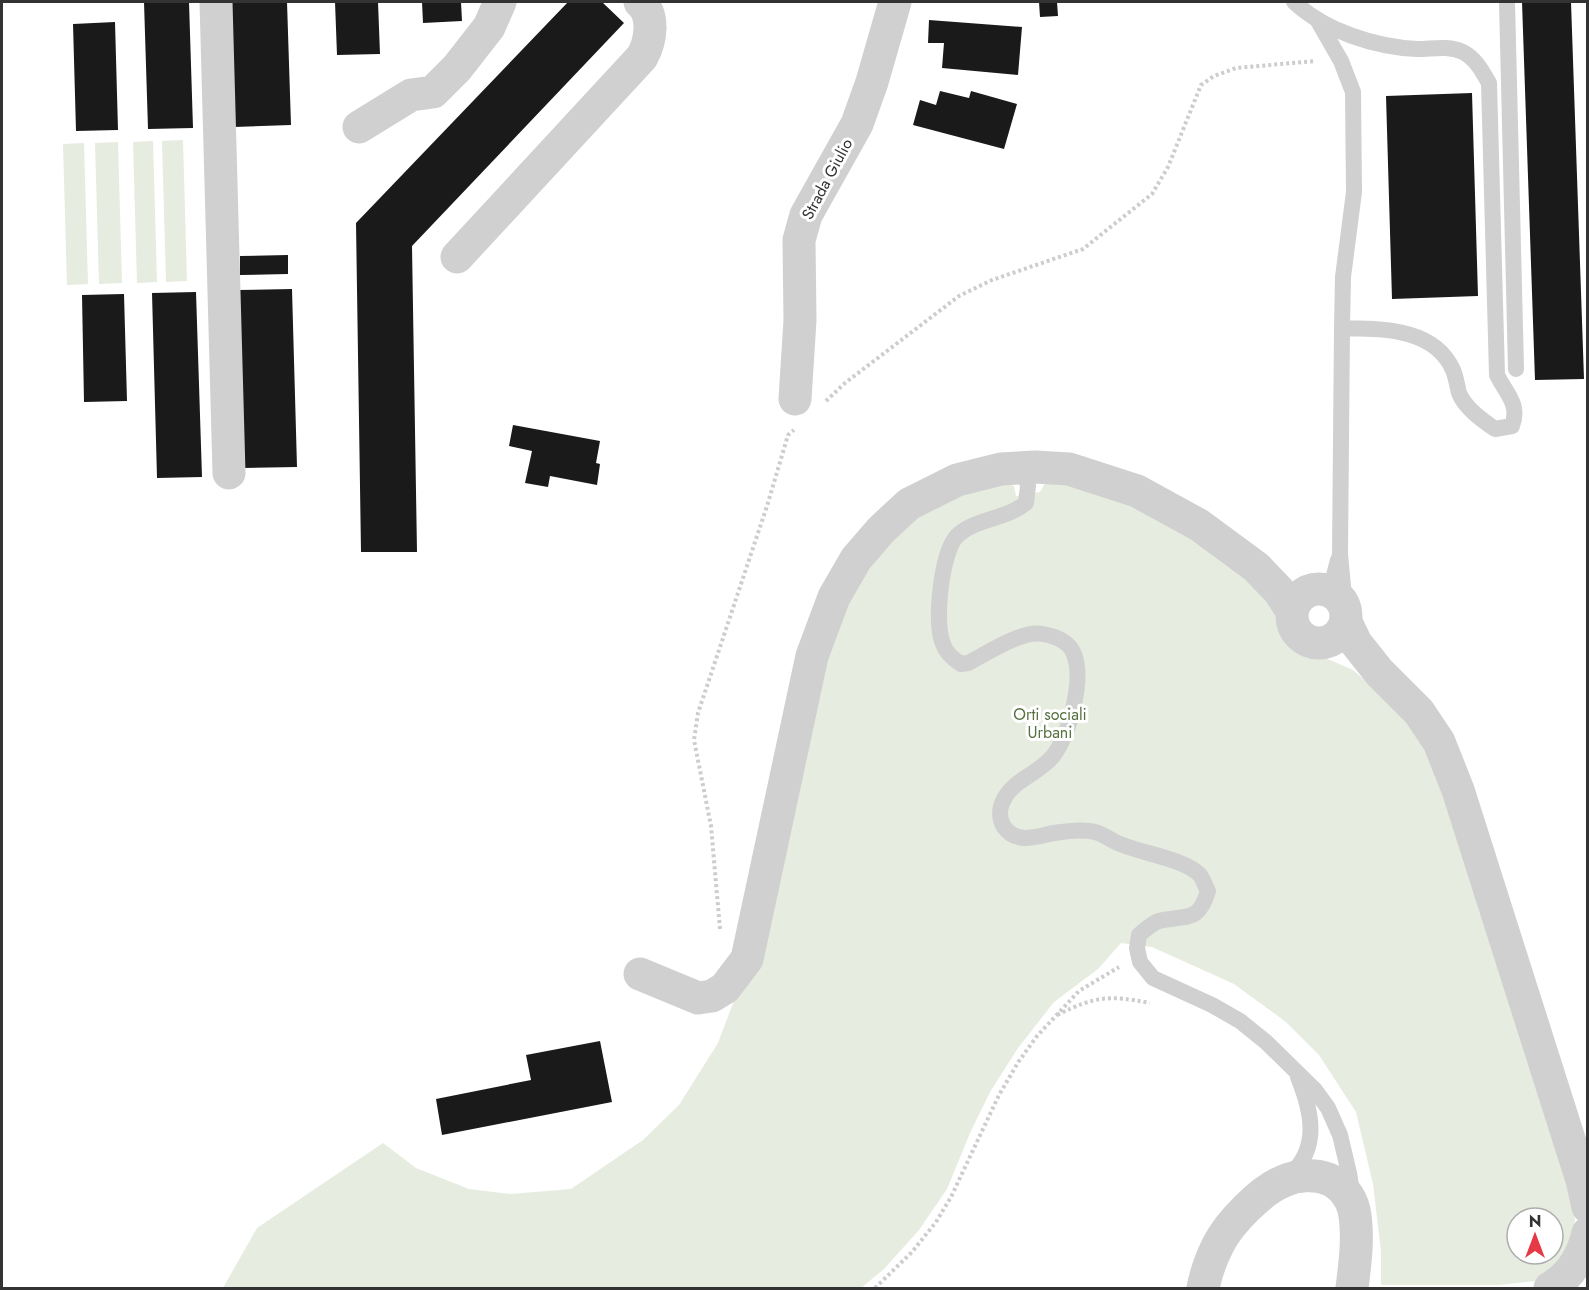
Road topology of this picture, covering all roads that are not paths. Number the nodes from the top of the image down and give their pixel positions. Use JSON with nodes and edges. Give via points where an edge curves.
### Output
{"nodes":[{"id":1,"x":216,"y":2,"type":"edge"},
{"id":2,"x":500,"y":2,"type":"edge"},
{"id":3,"x":640,"y":2,"type":"edge"},
{"id":4,"x":895,"y":2,"type":"edge"},
{"id":5,"x":1294,"y":2,"type":"edge"},
{"id":6,"x":1507,"y":4,"type":"edge"},
{"id":7,"x":1318,"y":21,"type":"junction"},
{"id":8,"x":359,"y":127,"type":"dead end"},
{"id":9,"x":457,"y":256,"type":"dead end"},
{"id":10,"x":1342,"y":328,"type":"junction"},
{"id":11,"x":1516,"y":369,"type":"dead end"},
{"id":12,"x":806,"y":409,"type":"road end"},
{"id":13,"x":1023,"y":467,"type":"junction"},
{"id":14,"x":229,"y":473,"type":"dead end"},
{"id":15,"x":1340,"y":554,"type":"junction"},
{"id":16,"x":1307,"y":597,"type":"junction"},
{"id":17,"x":1345,"y":615,"type":"junction"},
{"id":18,"x":1314,"y":643,"type":"junction"},
{"id":19,"x":1379,"y":672,"type":"junction"},
{"id":20,"x":640,"y":974,"type":"dead end"},
{"id":21,"x":1296,"y":1071,"type":"junction"},
{"id":22,"x":1283,"y":1181,"type":"junction"},
{"id":23,"x":1587,"y":1207,"type":"edge"},
{"id":24,"x":1354,"y":1209,"type":"junction"},
{"id":25,"x":1587,"y":1233,"type":"edge"},
{"id":26,"x":1358,"y":1283,"type":"edge"},
{"id":27,"x":1203,"y":1288,"type":"edge"},
{"id":28,"x":1550,"y":1288,"type":"edge"}],
"edges":[{"from":1,"to":14,"type":"street"},
{"from":2,"to":8,"type":"street","via":[[489,27],[432,92],[411,95]]},
{"from":3,"to":9,"type":"street","via":[[646,7],[650,22],[642,57]]},
{"from":4,"to":12,"type":"street","name":"Strada Giulio","via":[[857,124],[806,215],[799,240]]},
{"from":5,"to":7,"type":"lane"},
{"from":6,"to":11,"type":"lane"},
{"from":7,"to":10,"type":"lane","via":[[1353,92],[1354,192],[1343,277]]},
{"from":7,"to":10,"type":"lane","via":[[1381,44],[1418,49],[1446,47],[1462,52],[1477,62],[1489,83],[1497,375],[1514,402],[1516,416],[1512,426],[1495,429],[1479,418],[1460,396],[1448,362],[1413,334]]},
{"from":10,"to":15,"type":"lane"},
{"from":13,"to":16,"type":"street","via":[[1069,469],[1137,491],[1199,525]]},
{"from":13,"to":20,"type":"street","via":[[957,480],[909,504],[856,559],[834,597],[812,656],[747,958],[725,988],[712,996],[698,998]]},
{"from":13,"to":21,"type":"lane","via":[[1028,486],[1026,503],[1018,510],[972,526],[957,537],[947,552],[938,624],[943,644],[961,664],[1024,635],[1041,634],[1063,640],[1073,650],[1076,693],[1067,729],[1053,756],[1011,789],[1003,801],[999,813],[1005,827],[1016,837],[1029,839],[1056,832],[1096,832],[1137,851],[1186,865],[1201,875],[1208,891],[1203,906],[1192,916],[1156,922],[1139,935],[1140,962],[1153,978],[1240,1021]]},
{"from":15,"to":16,"type":"lane","via":[[1333,579]]},
{"from":15,"to":17,"type":"lane"},
{"from":16,"to":17,"type":"street","via":[[1330,592],[1339,598]]},
{"from":16,"to":18,"type":"street","via":[[1294,625],[1301,637]]},
{"from":17,"to":18,"type":"street","via":[[1340,634],[1328,642]]},
{"from":17,"to":19,"type":"street","via":[[1356,643]]},
{"from":18,"to":19,"type":"street"},
{"from":19,"to":23,"type":"street","via":[[1419,712],[1439,742],[1458,790],[1582,1180]]},
{"from":21,"to":22,"type":"lane","via":[[1307,1098],[1312,1134],[1298,1168]]},
{"from":21,"to":24,"type":"lane","via":[[1315,1090],[1336,1126]]},
{"from":22,"to":24,"type":"street","via":[[1316,1175],[1336,1182]]},
{"from":22,"to":27,"type":"street","via":[[1237,1218],[1219,1244]]},
{"from":24,"to":26,"type":"street"},
{"from":25,"to":28,"type":"street","via":[[1584,1250],[1572,1269]]}]}
